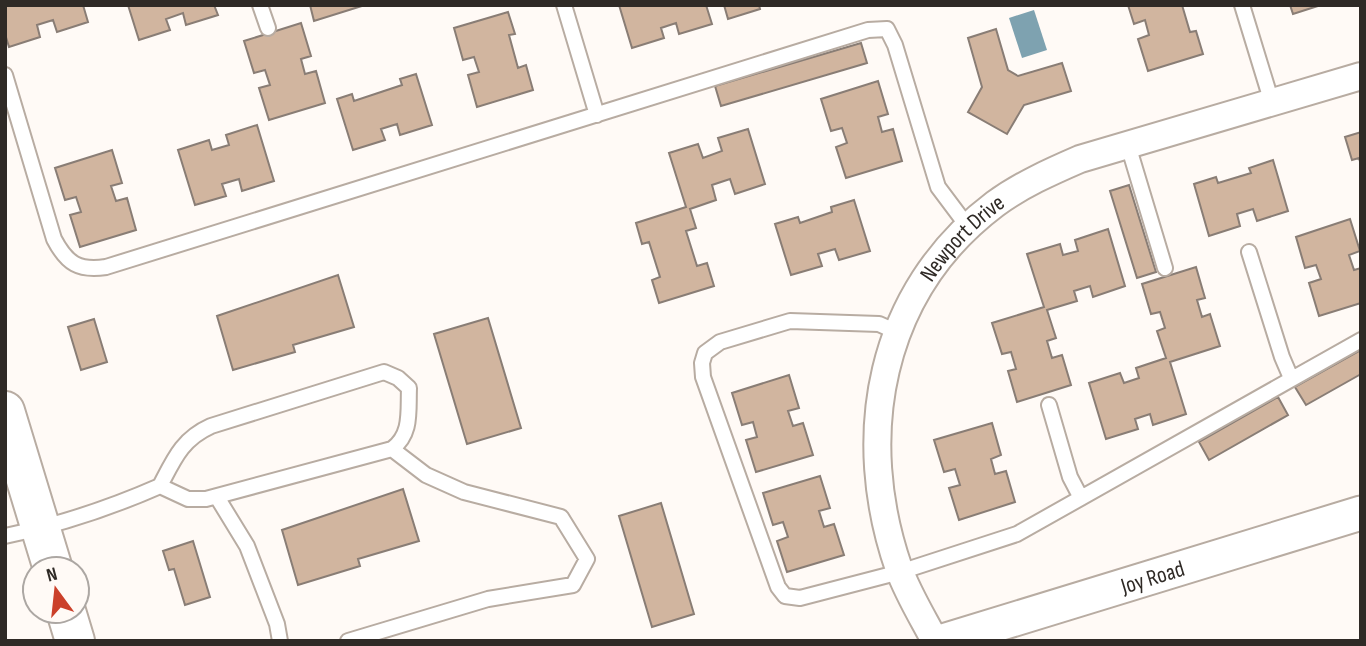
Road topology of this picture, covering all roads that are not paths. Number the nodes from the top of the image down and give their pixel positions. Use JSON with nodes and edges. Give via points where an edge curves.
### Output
{"nodes":[{"id":1,"x":260,"y":5,"type":"edge"},
{"id":2,"x":564,"y":5,"type":"edge"},
{"id":3,"x":1242,"y":5,"type":"edge"},
{"id":4,"x":268,"y":29,"type":"dead end"},
{"id":5,"x":5,"y":75,"type":"edge"},
{"id":6,"x":1361,"y":76,"type":"edge"},
{"id":7,"x":1272,"y":103,"type":"junction"},
{"id":8,"x":597,"y":115,"type":"junction"},
{"id":9,"x":1128,"y":145,"type":"junction"},
{"id":10,"x":968,"y":227,"type":"junction"},
{"id":11,"x":1249,"y":252,"type":"dead end"},
{"id":12,"x":1165,"y":268,"type":"dead end"},
{"id":13,"x":897,"y":332,"type":"junction"},
{"id":14,"x":1361,"y":340,"type":"edge"},
{"id":15,"x":1291,"y":378,"type":"junction"},
{"id":16,"x":1049,"y":405,"type":"dead end"},
{"id":17,"x":5,"y":411,"type":"edge"},
{"id":18,"x":392,"y":449,"type":"junction"},
{"id":19,"x":160,"y":486,"type":"junction"},
{"id":20,"x":217,"y":497,"type":"junction"},
{"id":21,"x":1080,"y":498,"type":"junction"},
{"id":22,"x":1361,"y":513,"type":"edge"},
{"id":23,"x":23,"y":532,"type":"edge"},
{"id":24,"x":42,"y":555,"type":"edge"},
{"id":25,"x":900,"y":572,"type":"junction"},
{"id":26,"x":280,"y":641,"type":"edge"},
{"id":27,"x":348,"y":641,"type":"edge"},
{"id":28,"x":935,"y":641,"type":"edge"},
{"id":29,"x":943,"y":641,"type":"edge"}],
"edges":[{"from":1,"to":4,"type":"lane"},
{"from":2,"to":8,"type":"lane"},
{"from":3,"to":7,"type":"lane"},
{"from":5,"to":8,"type":"lane","via":[[54,239],[63,257],[88,270]]},
{"from":6,"to":7,"type":"street","name":"Newport Drive"},
{"from":7,"to":9,"type":"street","name":"Newport Drive"},
{"from":8,"to":10,"type":"lane","via":[[856,34],[887,29],[938,187]]},
{"from":9,"to":10,"type":"street","name":"Newport Drive","via":[[1080,159],[1036,179]]},
{"from":9,"to":12,"type":"lane"},
{"from":10,"to":13,"type":"street","name":"Newport Drive","via":[[911,300]]},
{"from":11,"to":15,"type":"lane"},
{"from":13,"to":25,"type":"street","name":"Newport Drive","via":[[881,388],[876,467],[883,514]]},
{"from":13,"to":25,"type":"lane","via":[[879,324],[790,321],[720,342],[705,352],[702,363],[703,377],[785,596],[800,598]]},
{"from":14,"to":15,"type":"lane"},
{"from":15,"to":21,"type":"lane"},
{"from":16,"to":21,"type":"lane"},
{"from":17,"to":23,"type":"main road"},
{"from":18,"to":19,"type":"lane","via":[[408,430],[409,388],[384,372],[192,435],[178,449]]},
{"from":18,"to":20,"type":"lane"},
{"from":18,"to":27,"type":"lane","via":[[426,475],[464,492],[561,517],[587,559],[573,585],[488,599]]},
{"from":19,"to":20,"type":"lane","via":[[188,499]]},
{"from":19,"to":23,"type":"lane","via":[[118,504]]},
{"from":20,"to":26,"type":"lane","via":[[247,546]]},
{"from":21,"to":25,"type":"lane","via":[[1017,534]]},
{"from":22,"to":29,"type":"street","name":"Joy Road"},
{"from":23,"to":24,"type":"main road"},
{"from":25,"to":28,"type":"street","name":"Newport Drive"}]}
